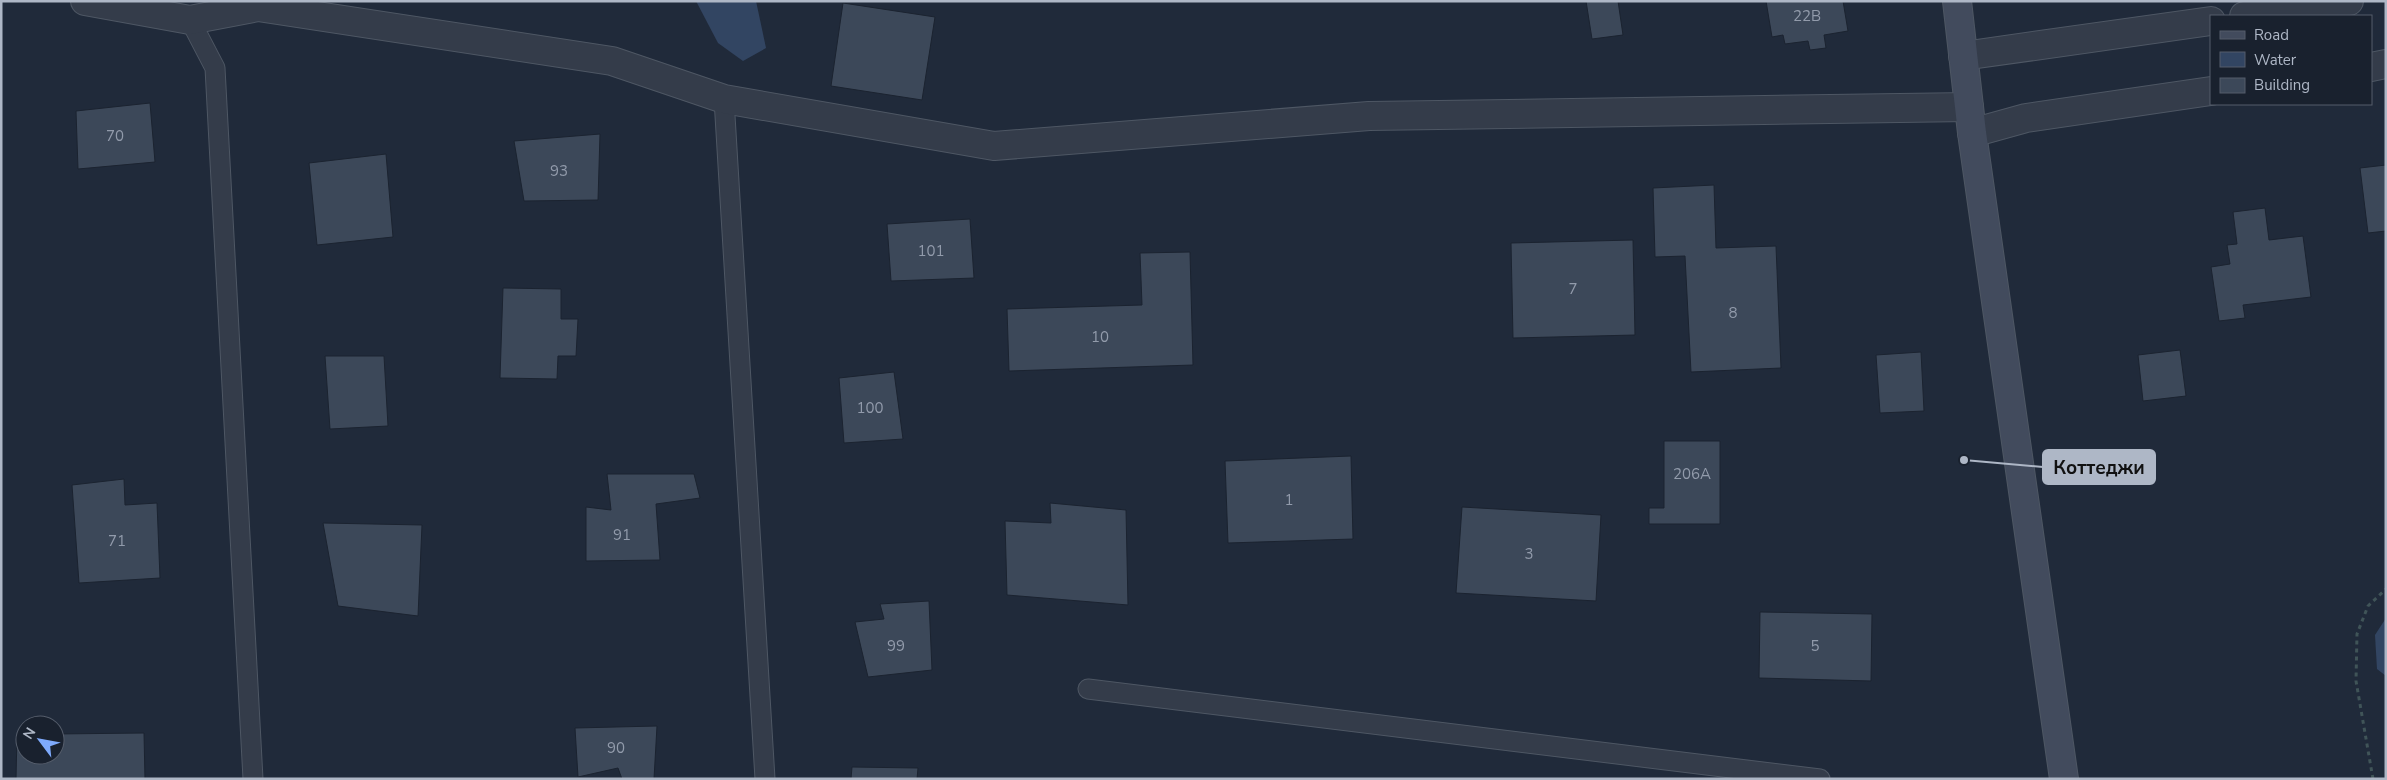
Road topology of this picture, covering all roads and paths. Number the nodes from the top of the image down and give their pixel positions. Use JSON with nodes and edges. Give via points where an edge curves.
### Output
{"nodes":[{"id":1,"x":84,"y":1,"type":"edge"},
{"id":2,"x":1957,"y":1,"type":"edge"},
{"id":3,"x":2349,"y":1,"type":"edge"},
{"id":4,"x":2251,"y":15,"type":"edge"},
{"id":5,"x":190,"y":20,"type":"junction"},
{"id":6,"x":2210,"y":21,"type":"edge"},
{"id":7,"x":1963,"y":56,"type":"junction"},
{"id":8,"x":2386,"y":64,"type":"edge"},
{"id":9,"x":2372,"y":66,"type":"edge"},
{"id":10,"x":2210,"y":90,"type":"edge"},
{"id":11,"x":724,"y":99,"type":"junction"},
{"id":12,"x":1971,"y":120,"type":"junction"},
{"id":13,"x":2386,"y":589,"type":"edge"},
{"id":14,"x":1088,"y":689,"type":"dead end"},
{"id":15,"x":253,"y":779,"type":"edge"},
{"id":16,"x":765,"y":779,"type":"edge"},
{"id":17,"x":1820,"y":779,"type":"edge"},
{"id":18,"x":2064,"y":779,"type":"edge"},
{"id":19,"x":2373,"y":779,"type":"edge"}],
"edges":[{"from":1,"to":5,"type":"street"},
{"from":2,"to":7,"type":"main road"},
{"from":3,"to":4,"type":"street"},
{"from":5,"to":11,"type":"street","via":[[258,7],[612,62]]},
{"from":5,"to":15,"type":"lane","via":[[215,68]]},
{"from":6,"to":7,"type":"street"},
{"from":7,"to":12,"type":"main road"},
{"from":8,"to":9,"type":"street"},
{"from":10,"to":12,"type":"street","via":[[2026,118]]},
{"from":11,"to":12,"type":"street","via":[[994,146],[1369,116]]},
{"from":11,"to":16,"type":"lane"},
{"from":12,"to":18,"type":"main road"},
{"from":13,"to":19,"type":"path","via":[[2368,606],[2357,634],[2356,680]]},
{"from":14,"to":17,"type":"lane"}]}
